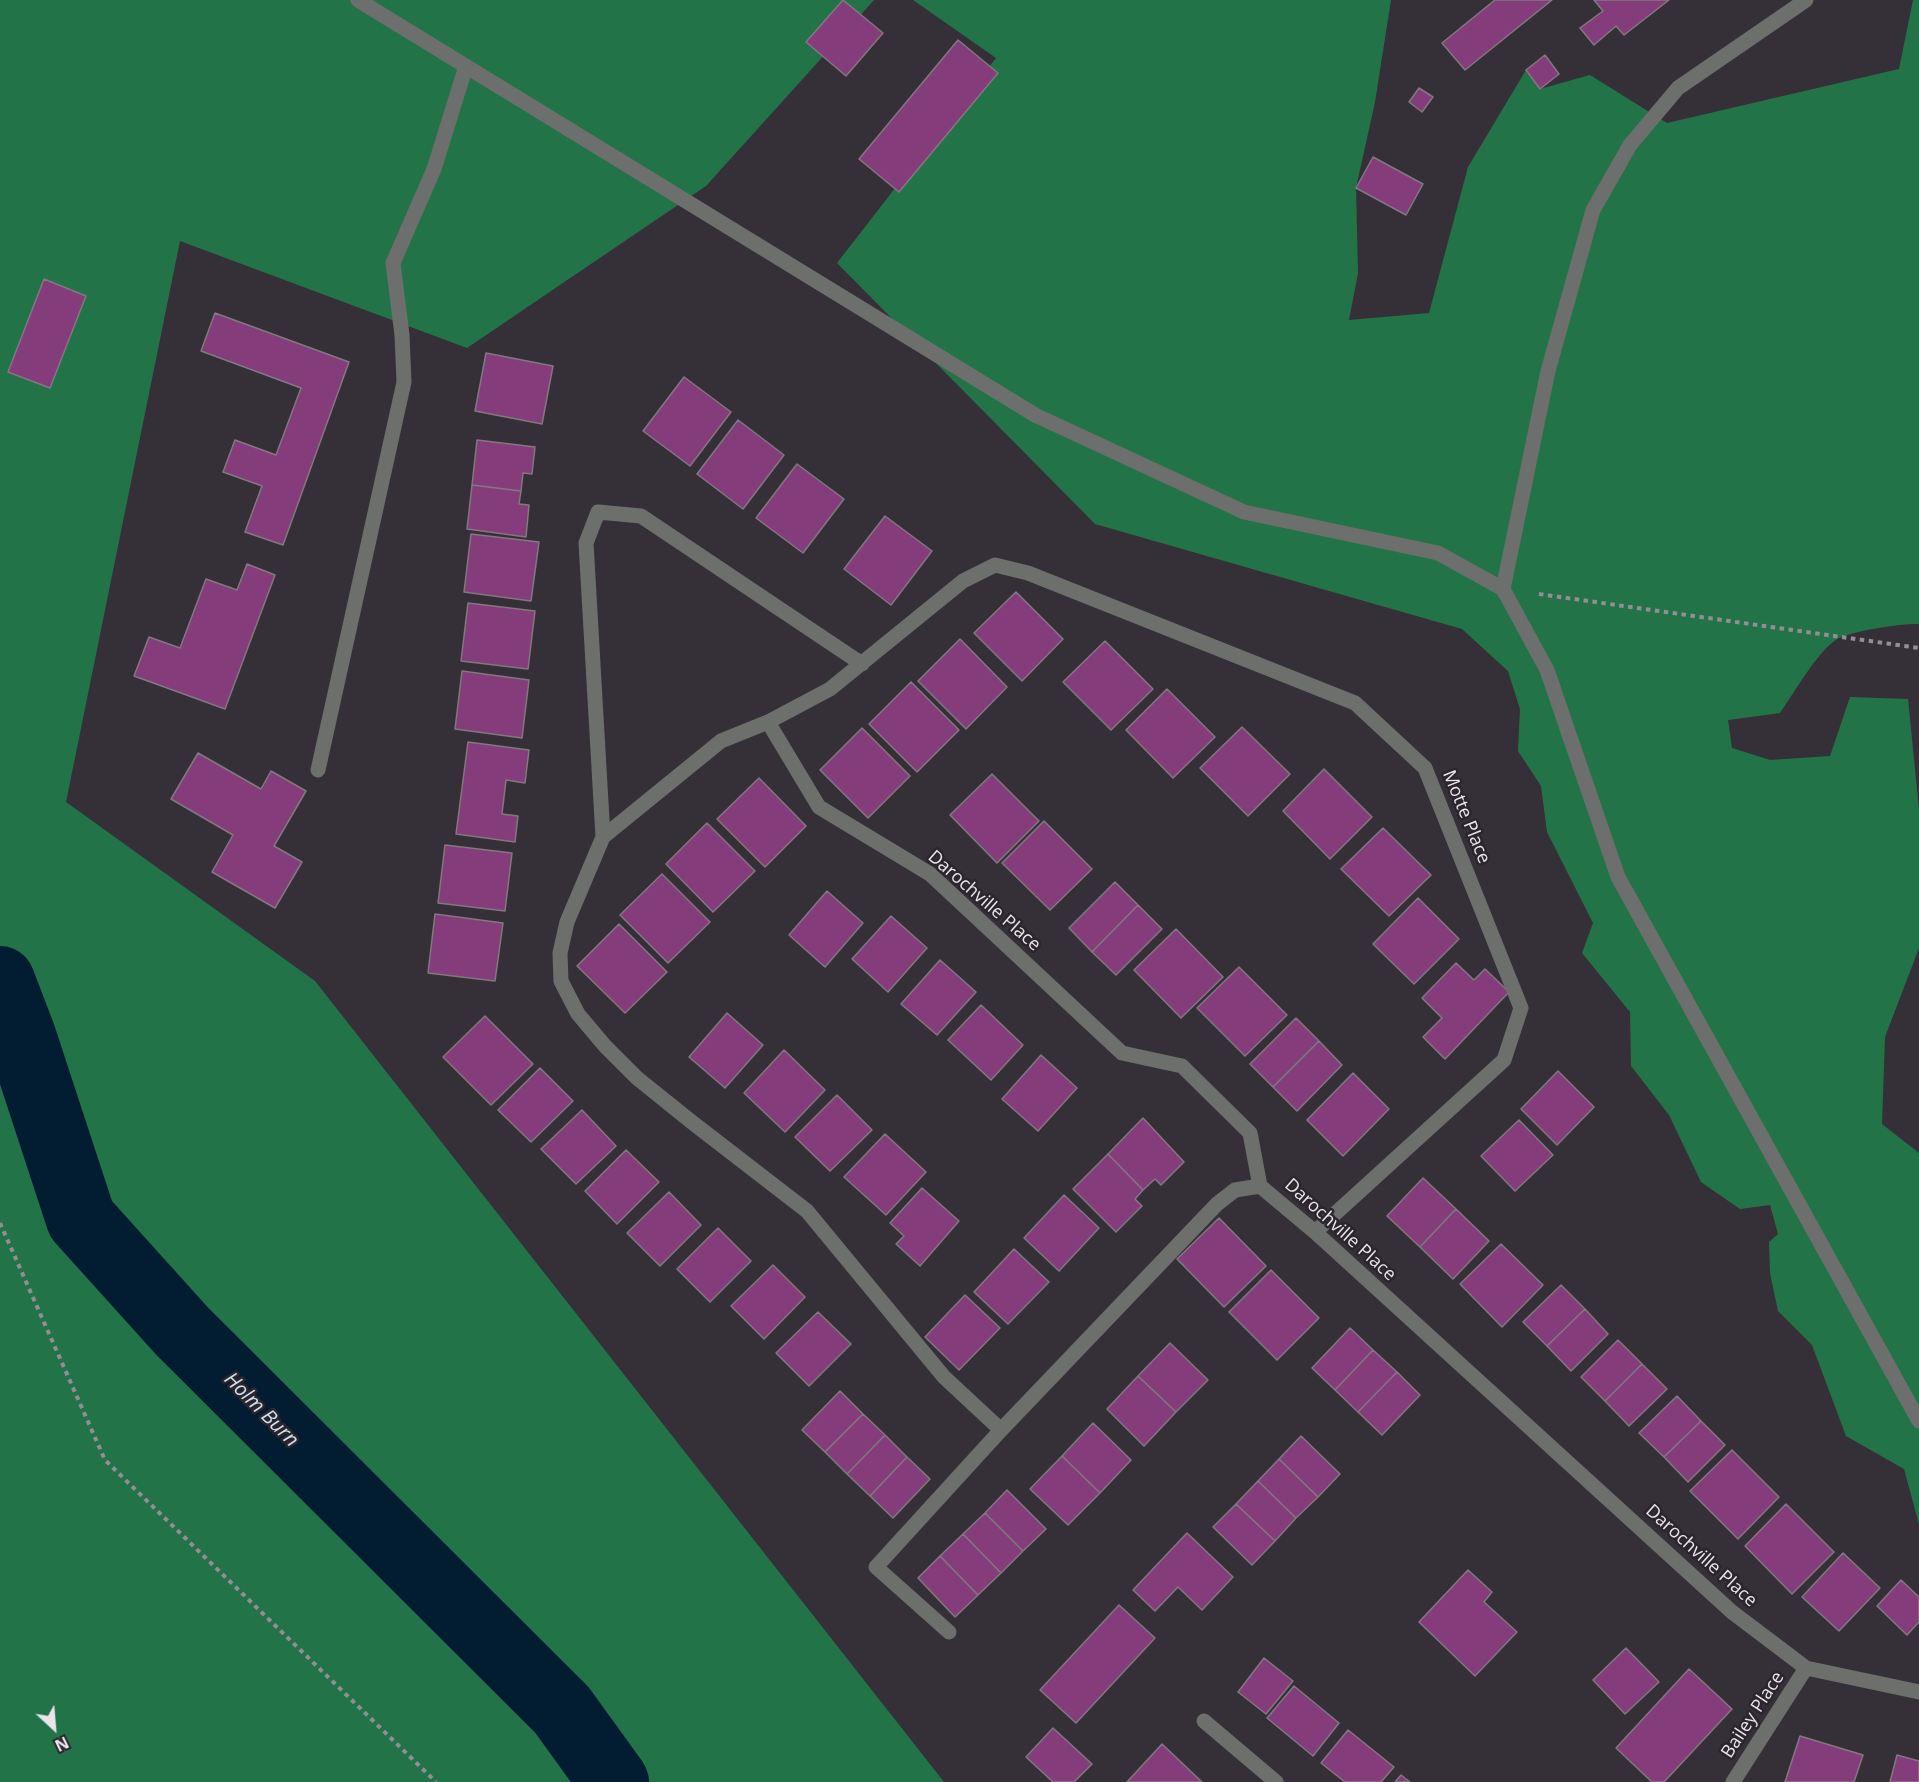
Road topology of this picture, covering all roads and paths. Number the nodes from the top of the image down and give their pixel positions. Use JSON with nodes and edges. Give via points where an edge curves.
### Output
{"nodes":[{"id":1,"x":358,"y":0,"type":"edge"},
{"id":2,"x":1806,"y":0,"type":"edge"},
{"id":3,"x":466,"y":66,"type":"junction"},
{"id":4,"x":1503,"y":589,"type":"junction"},
{"id":5,"x":1919,"y":648,"type":"edge"},
{"id":6,"x":862,"y":664,"type":"junction"},
{"id":7,"x":768,"y":722,"type":"junction"},
{"id":8,"x":318,"y":770,"type":"dead end"},
{"id":9,"x":603,"y":837,"type":"junction"},
{"id":10,"x":1260,"y":1186,"type":"junction"},
{"id":11,"x":0,"y":1223,"type":"edge"},
{"id":12,"x":1315,"y":1232,"type":"junction"},
{"id":13,"x":1919,"y":1421,"type":"edge"},
{"id":14,"x":1001,"y":1430,"type":"junction"},
{"id":15,"x":950,"y":1632,"type":"dead end"},
{"id":16,"x":1806,"y":1668,"type":"junction"},
{"id":17,"x":1919,"y":1692,"type":"edge"},
{"id":18,"x":1204,"y":1721,"type":"dead end"},
{"id":19,"x":436,"y":1782,"type":"edge"},
{"id":20,"x":1276,"y":1782,"type":"edge"},
{"id":21,"x":1733,"y":1782,"type":"edge"}],
"edges":[{"from":1,"to":3,"type":"street"},
{"from":2,"to":4,"type":"street","via":[[1678,88],[1630,145],[1593,210],[1548,371]]},
{"from":3,"to":4,"type":"street","via":[[1035,415],[1244,512],[1438,553]]},
{"from":3,"to":8,"type":"street","via":[[434,170],[393,263],[404,382]]},
{"from":4,"to":5,"type":"path"},
{"from":4,"to":13,"type":"street","via":[[1547,670],[1618,877]]},
{"from":6,"to":7,"type":"street","name":"Motte Place","via":[[830,689]]},
{"from":6,"to":9,"type":"street","via":[[641,516],[598,512],[586,543]]},
{"from":6,"to":12,"type":"street","name":"Motte Place","via":[[963,581],[995,565],[1028,573],[1355,703],[1425,768],[1521,1008],[1504,1060]]},
{"from":7,"to":9,"type":"street","name":"Motte Place","via":[[721,741]]},
{"from":7,"to":10,"type":"street","name":"Darochville Place","via":[[819,807],[930,874],[1122,1053],[1182,1066],[1250,1133]]},
{"from":9,"to":14,"type":"street","via":[[567,922],[560,953],[561,981],[578,1014],[638,1078],[807,1211],[944,1377]]},
{"from":10,"to":12,"type":"street","name":"Darochville Place"},
{"from":10,"to":14,"type":"street","via":[[1235,1190],[1217,1204]]},
{"from":11,"to":19,"type":"path","via":[[105,1460]]},
{"from":12,"to":16,"type":"street","name":"Darochville Place","via":[[1732,1612]]},
{"from":14,"to":15,"type":"street","via":[[876,1567]]},
{"from":16,"to":17,"type":"street","name":"Darochville Place"},
{"from":16,"to":21,"type":"street","name":"Bailey Place"},
{"from":18,"to":20,"type":"street"}]}
